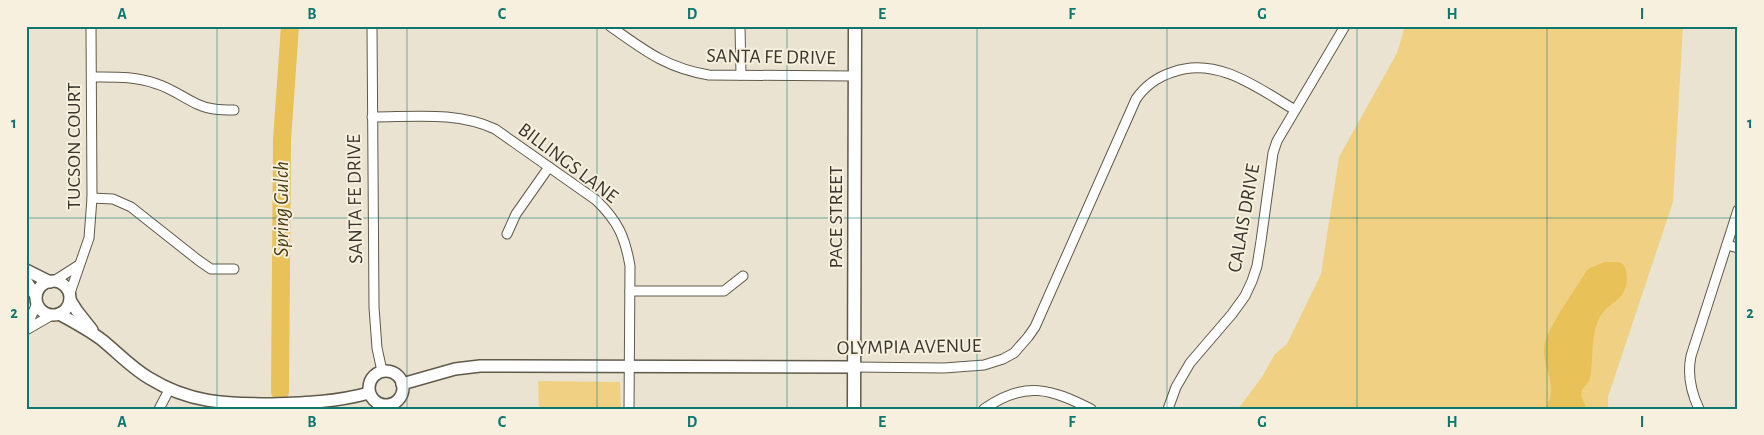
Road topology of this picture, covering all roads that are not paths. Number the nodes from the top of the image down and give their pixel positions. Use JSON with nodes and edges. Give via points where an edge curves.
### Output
{"nodes":[{"id":1,"x":91,"y":26,"type":"edge"},
{"id":2,"x":372,"y":26,"type":"edge"},
{"id":3,"x":610,"y":26,"type":"edge"},
{"id":4,"x":740,"y":26,"type":"edge"},
{"id":5,"x":855,"y":26,"type":"edge"},
{"id":6,"x":1345,"y":26,"type":"edge"},
{"id":7,"x":741,"y":75,"type":"junction"},
{"id":8,"x":855,"y":76,"type":"junction"},
{"id":9,"x":92,"y":77,"type":"junction"},
{"id":10,"x":234,"y":110,"type":"dead end"},
{"id":11,"x":1295,"y":110,"type":"junction"},
{"id":12,"x":372,"y":117,"type":"junction"},
{"id":13,"x":549,"y":167,"type":"junction"},
{"id":14,"x":92,"y":198,"type":"junction"},
{"id":15,"x":1738,"y":210,"type":"edge"},
{"id":16,"x":507,"y":234,"type":"dead end"},
{"id":17,"x":1727,"y":245,"type":"junction"},
{"id":18,"x":1738,"y":248,"type":"edge"},
{"id":19,"x":79,"y":265,"type":"junction"},
{"id":20,"x":234,"y":268,"type":"dead end"},
{"id":21,"x":26,"y":270,"type":"edge"},
{"id":22,"x":743,"y":276,"type":"dead end"},
{"id":23,"x":26,"y":280,"type":"edge"},
{"id":24,"x":52,"y":282,"type":"junction"},
{"id":25,"x":630,"y":291,"type":"junction"},
{"id":26,"x":70,"y":296,"type":"junction"},
{"id":27,"x":37,"y":300,"type":"junction"},
{"id":28,"x":56,"y":315,"type":"junction"},
{"id":29,"x":26,"y":329,"type":"edge"},
{"id":30,"x":100,"y":338,"type":"junction"},
{"id":31,"x":629,"y":366,"type":"junction"},
{"id":32,"x":854,"y":367,"type":"junction"},
{"id":33,"x":382,"y":371,"type":"junction"},
{"id":34,"x":402,"y":384,"type":"junction"},
{"id":35,"x":169,"y":390,"type":"junction"},
{"id":36,"x":369,"y":393,"type":"junction"},
{"id":37,"x":391,"y":406,"type":"edge"},
{"id":38,"x":159,"y":409,"type":"edge"},
{"id":39,"x":629,"y":409,"type":"edge"},
{"id":40,"x":854,"y":409,"type":"edge"},
{"id":41,"x":984,"y":409,"type":"edge"},
{"id":42,"x":1092,"y":409,"type":"edge"},
{"id":43,"x":1168,"y":409,"type":"edge"},
{"id":44,"x":1699,"y":409,"type":"edge"}],
"edges":[{"from":1,"to":9,"type":"street","name":"TUCSON COURT"},
{"from":2,"to":12,"type":"street","name":"SANTA FE DRIVE"},
{"from":3,"to":7,"type":"street","name":"SANTA FE DRIVE","via":[[653,56],[689,72]]},
{"from":4,"to":7,"type":"street"},
{"from":5,"to":8,"type":"main road","name":"PACE STREET"},
{"from":6,"to":11,"type":"street","name":"CALAIS DRIVE"},
{"from":7,"to":8,"type":"street","name":"SANTA FE DRIVE"},
{"from":8,"to":32,"type":"main road","name":"PACE STREET"},
{"from":9,"to":10,"type":"street","via":[[146,80],[197,104]]},
{"from":9,"to":14,"type":"street","name":"TUCSON COURT"},
{"from":11,"to":32,"type":"street","name":"OLYMPIA AVENUE","via":[[1212,68],[1186,68],[1158,78],[1136,99],[1034,327],[1017,349],[1004,359],[984,365]]},
{"from":11,"to":43,"type":"street","name":"CALAIS DRIVE","via":[[1273,153],[1261,242],[1252,281],[1232,314],[1190,362]]},
{"from":12,"to":13,"type":"street","name":"BILLINGS LANE","via":[[439,117],[475,121],[495,130]]},
{"from":12,"to":33,"type":"street","name":"SANTA FE DRIVE","via":[[374,307]]},
{"from":13,"to":16,"type":"street","via":[[516,214]]},
{"from":13,"to":25,"type":"street","name":"BILLINGS LANE","via":[[596,200],[615,221],[627,248]]},
{"from":14,"to":19,"type":"street","name":"TUCSON COURT","via":[[89,238]]},
{"from":14,"to":20,"type":"street","via":[[113,199],[128,205],[211,268]]},
{"from":15,"to":17,"type":"street"},
{"from":17,"to":18,"type":"street"},
{"from":17,"to":44,"type":"street","via":[[1690,362],[1691,385]]},
{"from":19,"to":24,"type":"street"},
{"from":19,"to":26,"type":"street","name":"TUCSON COURT"},
{"from":21,"to":24,"type":"street"},
{"from":22,"to":25,"type":"street","via":[[724,291]]},
{"from":23,"to":27,"type":"street"},
{"from":24,"to":26,"type":"street","via":[[64,285]]},
{"from":24,"to":27,"type":"street","via":[[41,287]]},
{"from":25,"to":31,"type":"street","name":"BILLINGS LANE"},
{"from":26,"to":28,"type":"street","via":[[67,309]]},
{"from":26,"to":30,"type":"street","via":[[77,311]]},
{"from":27,"to":28,"type":"street","via":[[43,312]]},
{"from":27,"to":29,"type":"street"},
{"from":28,"to":29,"type":"street"},
{"from":28,"to":30,"type":"street"},
{"from":30,"to":35,"type":"street","via":[[143,374]]},
{"from":31,"to":32,"type":"street","name":"OLYMPIA AVENUE"},
{"from":31,"to":34,"type":"street","name":"OLYMPIA AVENUE","via":[[468,367]]},
{"from":31,"to":39,"type":"street","name":"BILLINGS LANE"},
{"from":32,"to":40,"type":"main road","name":"PACE STREET"},
{"from":33,"to":34,"type":"street","via":[[396,374]]},
{"from":33,"to":36,"type":"street","via":[[369,383]]},
{"from":34,"to":37,"type":"street","via":[[402,394]]},
{"from":35,"to":36,"type":"street","via":[[204,401],[240,404],[310,403]]},
{"from":35,"to":38,"type":"street"},
{"from":36,"to":37,"type":"street","via":[[376,402]]},
{"from":41,"to":42,"type":"street","via":[[1006,396],[1034,390],[1061,395]]}]}
